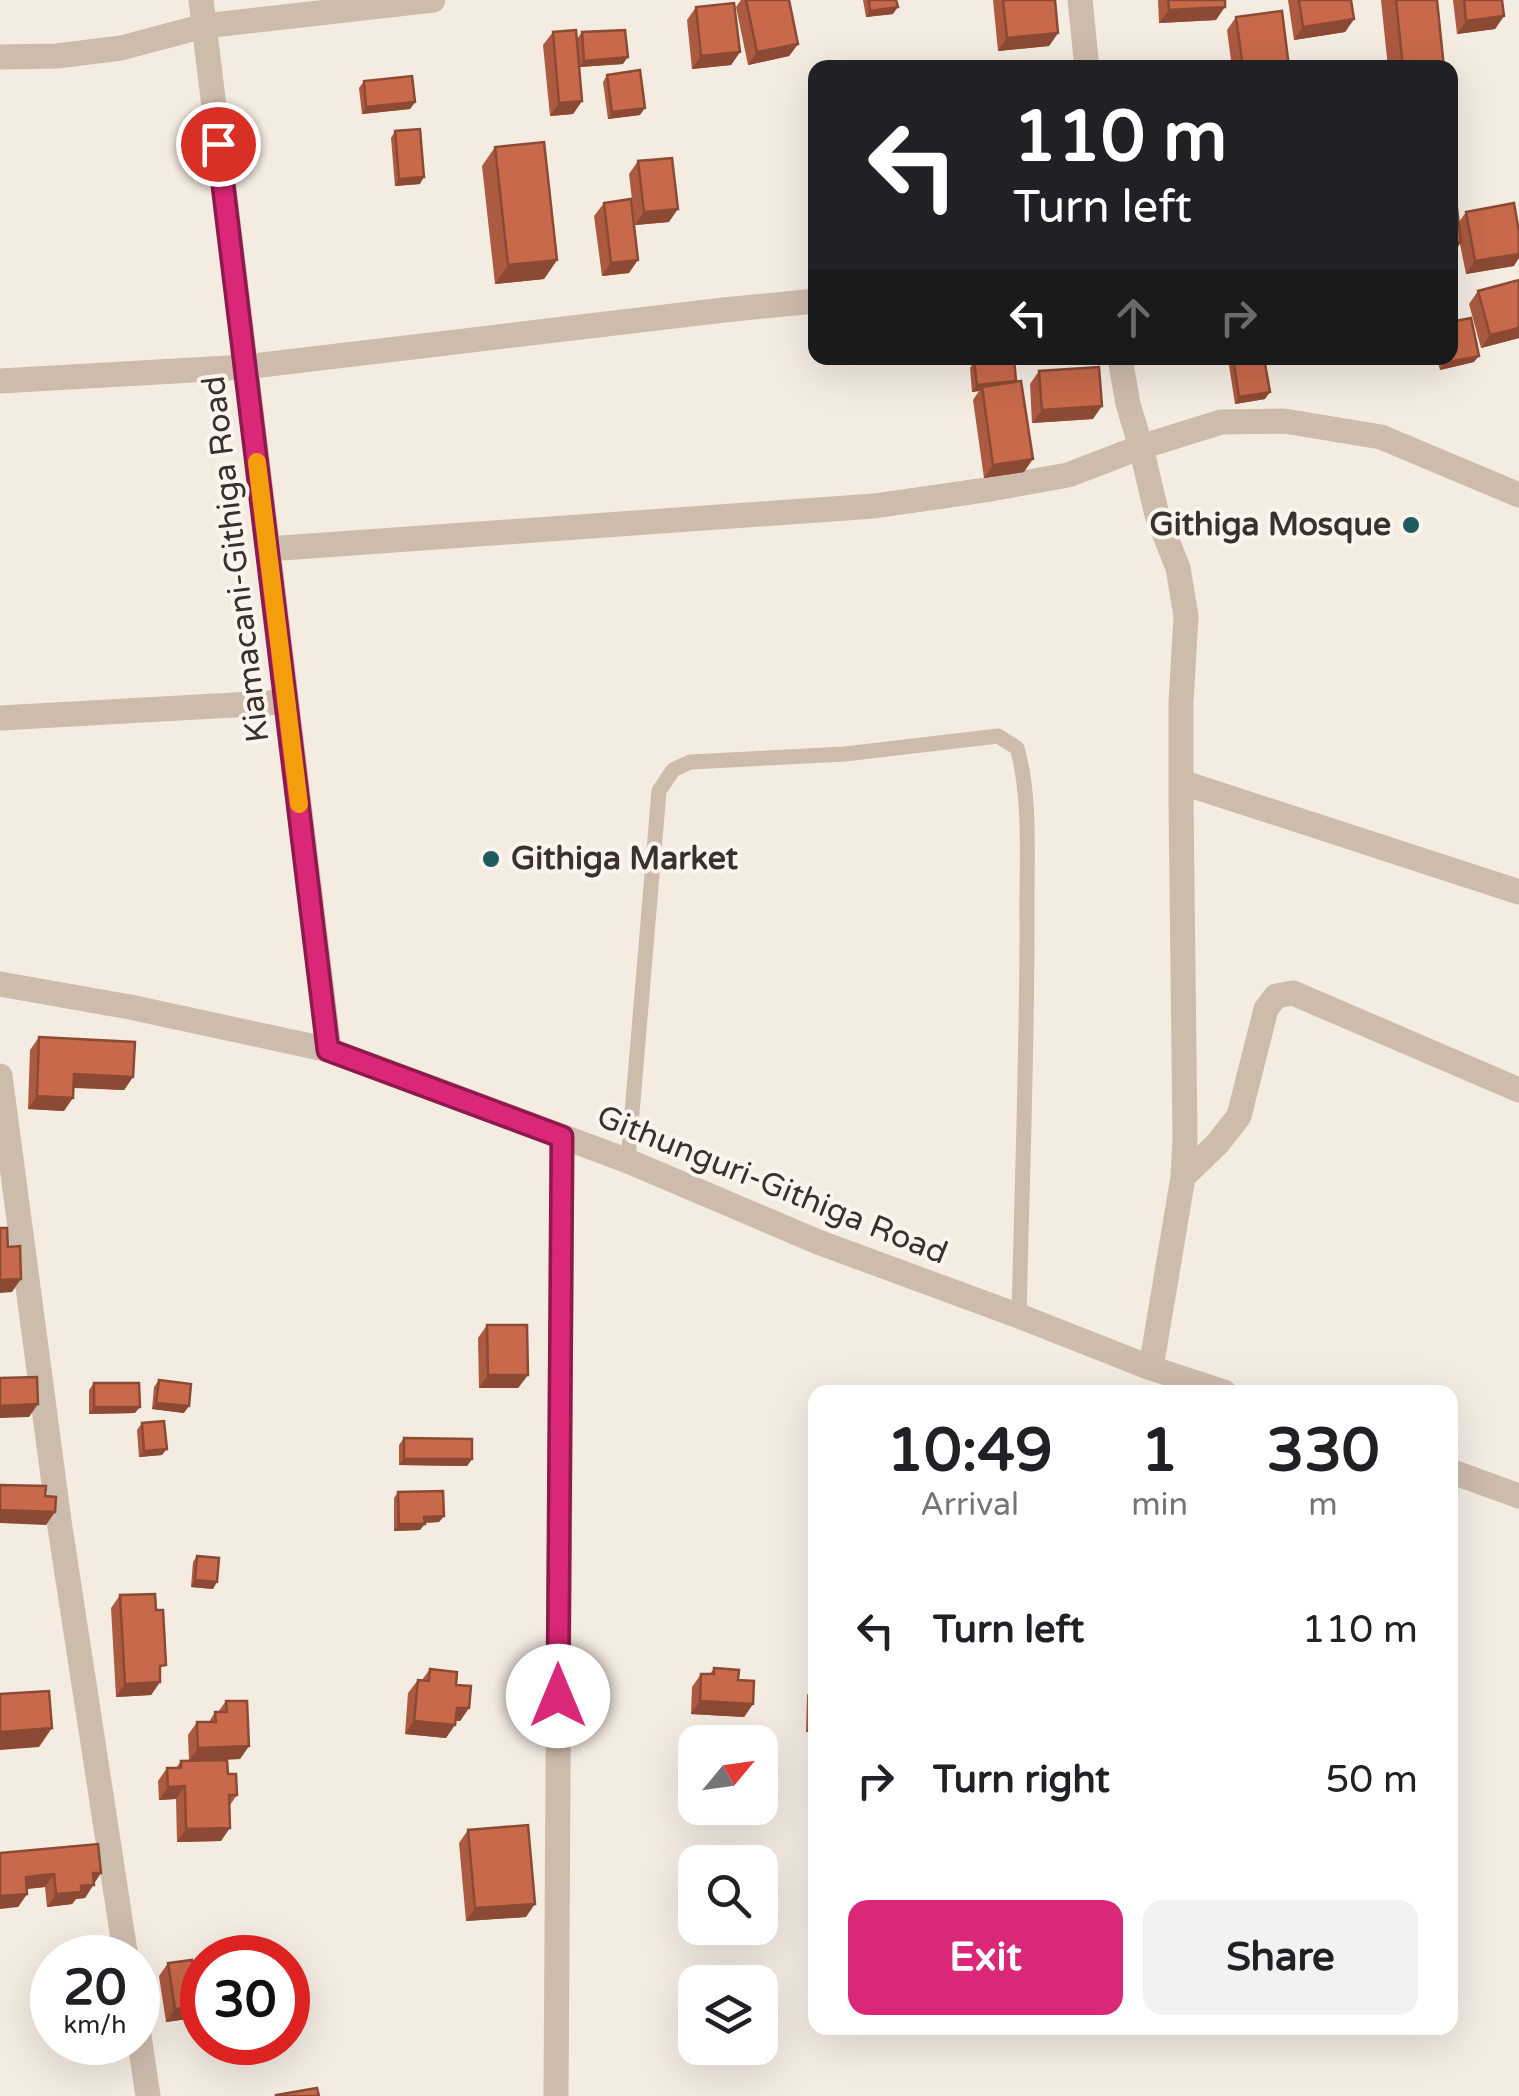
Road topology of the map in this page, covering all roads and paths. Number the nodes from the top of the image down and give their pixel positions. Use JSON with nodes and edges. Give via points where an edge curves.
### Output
{"nodes":[{"id":1,"x":434,"y":0,"type":"edge"},
{"id":2,"x":1080,"y":0,"type":"edge"},
{"id":3,"x":202,"y":13,"type":"edge"},
{"id":4,"x":0,"y":57,"type":"edge"},
{"id":5,"x":1087,"y":60,"type":"edge"},
{"id":6,"x":808,"y":302,"type":"edge"},
{"id":7,"x":1121,"y":365,"type":"edge"},
{"id":8,"x":245,"y":367,"type":"junction"},
{"id":9,"x":0,"y":381,"type":"edge"},
{"id":10,"x":1140,"y":447,"type":"junction"},
{"id":11,"x":1519,"y":495,"type":"edge"},
{"id":12,"x":268,"y":549,"type":"junction"},
{"id":13,"x":286,"y":702,"type":"junction"},
{"id":14,"x":0,"y":718,"type":"edge"},
{"id":15,"x":1182,"y":782,"type":"junction"},
{"id":16,"x":1519,"y":892,"type":"edge"},
{"id":17,"x":0,"y":984,"type":"edge"},
{"id":18,"x":328,"y":1050,"type":"junction"},
{"id":19,"x":0,"y":1076,"type":"edge"},
{"id":20,"x":1519,"y":1090,"type":"edge"},
{"id":21,"x":562,"y":1137,"type":"junction"},
{"id":22,"x":628,"y":1160,"type":"junction"},
{"id":23,"x":1183,"y":1177,"type":"junction"},
{"id":24,"x":1019,"y":1316,"type":"junction"},
{"id":25,"x":1151,"y":1368,"type":"junction"},
{"id":26,"x":1203,"y":1385,"type":"edge"},
{"id":27,"x":1458,"y":1474,"type":"edge"},
{"id":28,"x":1519,"y":1496,"type":"edge"},
{"id":29,"x":122,"y":1935,"type":"edge"},
{"id":30,"x":143,"y":2065,"type":"edge"},
{"id":31,"x":148,"y":2096,"type":"edge"},
{"id":32,"x":556,"y":2096,"type":"edge"}],
"edges":[{"from":1,"to":3,"type":"street"},
{"from":2,"to":5,"type":"street"},
{"from":3,"to":4,"type":"street","via":[[121,48]]},
{"from":3,"to":8,"type":"street","name":"Kiamacani-Githiga Road"},
{"from":6,"to":8,"type":"street"},
{"from":7,"to":10,"type":"street"},
{"from":8,"to":9,"type":"street"},
{"from":8,"to":12,"type":"street","name":"Kiamacani-Githiga Road"},
{"from":10,"to":11,"type":"street","via":[[1221,422],[1284,421],[1381,437]]},
{"from":10,"to":12,"type":"street","via":[[1068,475],[874,506]]},
{"from":10,"to":15,"type":"street","via":[[1186,616]]},
{"from":12,"to":13,"type":"street","name":"Kiamacani-Githiga Road"},
{"from":13,"to":14,"type":"street"},
{"from":13,"to":18,"type":"street","name":"Kiamacani-Githiga Road"},
{"from":15,"to":16,"type":"street"},
{"from":15,"to":23,"type":"street"},
{"from":17,"to":18,"type":"street","name":"Githunguri-Githiga Road"},
{"from":18,"to":21,"type":"street","name":"Githunguri-Githiga Road"},
{"from":19,"to":29,"type":"street"},
{"from":20,"to":23,"type":"street","via":[[1293,993],[1276,996],[1266,1009],[1238,1116]]},
{"from":21,"to":22,"type":"street","name":"Githunguri-Githiga Road"},
{"from":21,"to":32,"type":"street"},
{"from":22,"to":24,"type":"street","name":"Githunguri-Githiga Road","via":[[818,1242]]},
{"from":22,"to":24,"type":"lane","via":[[660,791],[673,770],[690,762],[845,754],[998,736],[1017,748],[1023,768],[1026,847]]},
{"from":23,"to":25,"type":"street"},
{"from":24,"to":25,"type":"street","name":"Githunguri-Githiga Road"},
{"from":25,"to":26,"type":"street","name":"Githunguri-Githiga Road"},
{"from":27,"to":28,"type":"street"},
{"from":30,"to":31,"type":"street"}]}
